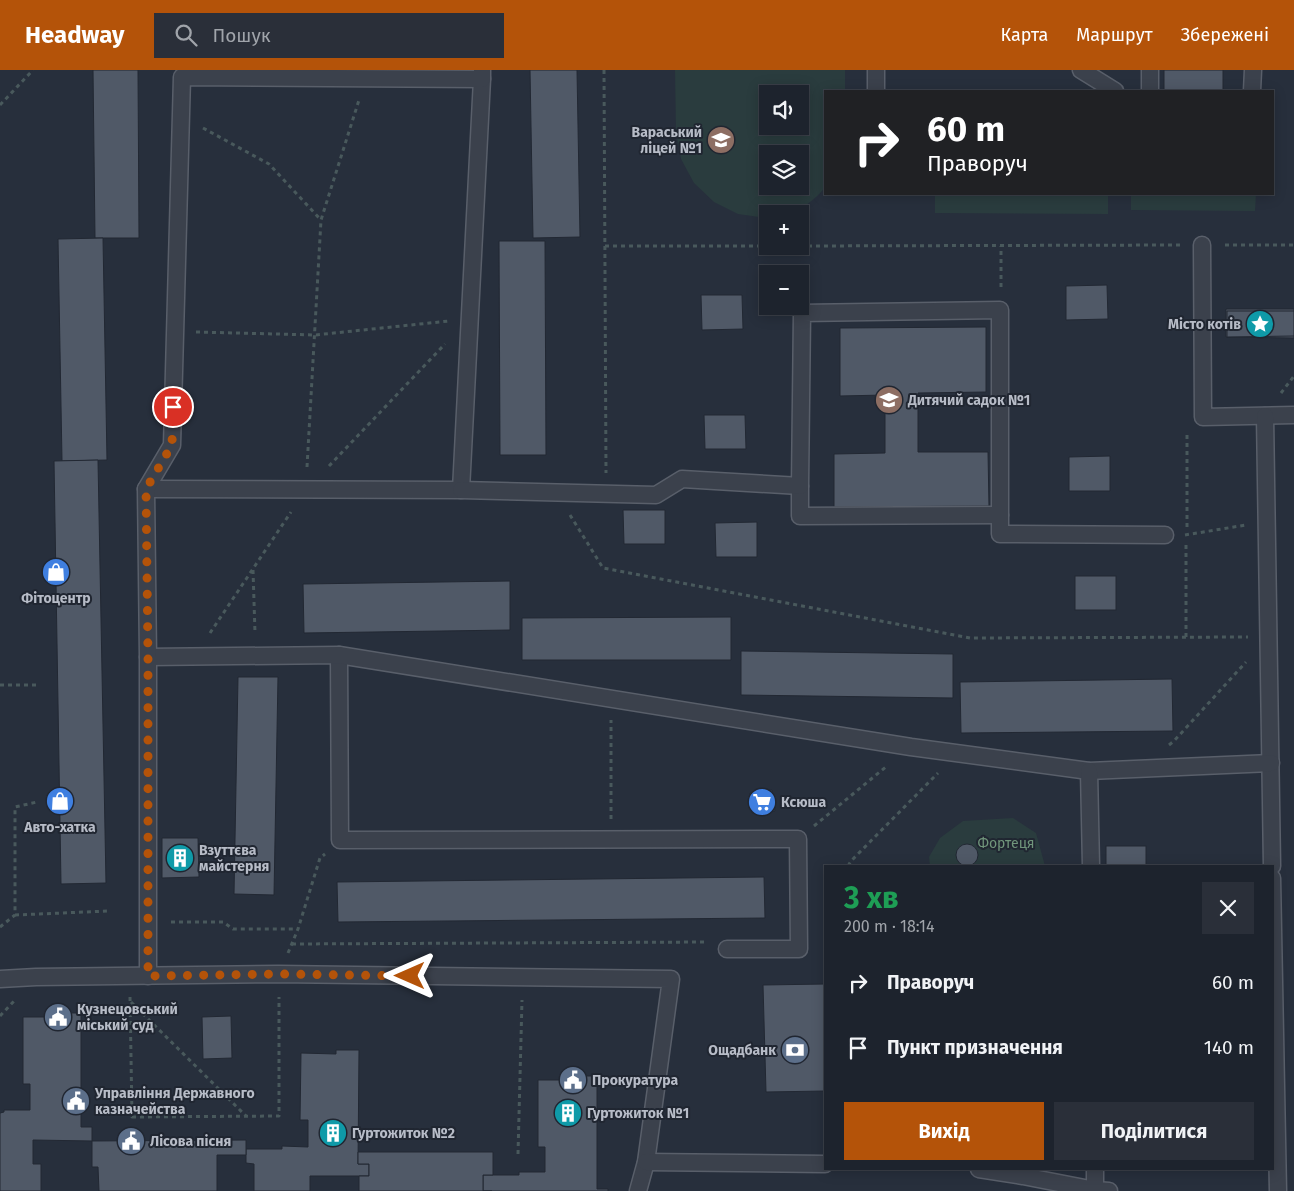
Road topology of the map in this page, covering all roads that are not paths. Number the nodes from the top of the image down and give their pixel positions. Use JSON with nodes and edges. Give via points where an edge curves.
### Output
{"nodes":[{"id":1,"x":876,"y":70,"type":"edge"},
{"id":2,"x":1081,"y":70,"type":"edge"},
{"id":3,"x":1150,"y":70,"type":"edge"},
{"id":4,"x":1253,"y":70,"type":"edge"},
{"id":5,"x":482,"y":74,"type":"edge"},
{"id":6,"x":876,"y":90,"type":"edge"},
{"id":7,"x":1113,"y":90,"type":"edge"},
{"id":8,"x":1150,"y":90,"type":"edge"},
{"id":9,"x":1252,"y":90,"type":"edge"},
{"id":10,"x":1202,"y":245,"type":"road end"},
{"id":11,"x":1294,"y":415,"type":"edge"},
{"id":12,"x":1265,"y":416,"type":"junction"},
{"id":13,"x":800,"y":486,"type":"junction"},
{"id":14,"x":146,"y":489,"type":"junction"},
{"id":15,"x":461,"y":490,"type":"junction"},
{"id":16,"x":1000,"y":515,"type":"junction"},
{"id":17,"x":1165,"y":535,"type":"dead end"},
{"id":18,"x":339,"y":656,"type":"junction"},
{"id":19,"x":148,"y":657,"type":"junction"},
{"id":20,"x":1271,"y":763,"type":"junction"},
{"id":21,"x":1090,"y":771,"type":"junction"},
{"id":22,"x":1091,"y":865,"type":"edge"},
{"id":23,"x":1272,"y":865,"type":"edge"},
{"id":24,"x":727,"y":949,"type":"dead end"},
{"id":25,"x":148,"y":976,"type":"junction"},
{"id":26,"x":0,"y":979,"type":"edge"},
{"id":27,"x":1274,"y":982,"type":"edge"},
{"id":28,"x":646,"y":1162,"type":"junction"},
{"id":29,"x":824,"y":1164,"type":"edge"},
{"id":30,"x":985,"y":1170,"type":"edge"},
{"id":31,"x":1095,"y":1170,"type":"edge"},
{"id":32,"x":638,"y":1191,"type":"edge"},
{"id":33,"x":1102,"y":1191,"type":"edge"},
{"id":34,"x":1278,"y":1191,"type":"edge"}],
"edges":[{"from":1,"to":6,"type":"lane"},
{"from":2,"to":7,"type":"lane"},
{"from":3,"to":8,"type":"lane"},
{"from":4,"to":9,"type":"lane"},
{"from":5,"to":14,"type":"lane","via":[[366,78],[182,77],[172,445]]},
{"from":5,"to":15,"type":"lane"},
{"from":10,"to":12,"type":"lane","via":[[1203,417]]},
{"from":11,"to":12,"type":"lane"},
{"from":12,"to":20,"type":"lane"},
{"from":13,"to":15,"type":"lane","via":[[682,479],[656,495]]},
{"from":13,"to":16,"type":"lane","via":[[800,516]]},
{"from":13,"to":16,"type":"lane","via":[[802,313],[1000,310]]},
{"from":14,"to":15,"type":"lane"},
{"from":14,"to":19,"type":"lane"},
{"from":16,"to":17,"type":"lane","via":[[1000,534]]},
{"from":18,"to":19,"type":"lane"},
{"from":18,"to":21,"type":"lane","via":[[911,747]]},
{"from":18,"to":24,"type":"lane","via":[[340,840],[798,839],[799,949]]},
{"from":19,"to":25,"type":"lane"},
{"from":20,"to":21,"type":"lane"},
{"from":20,"to":23,"type":"lane"},
{"from":21,"to":22,"type":"lane"},
{"from":25,"to":26,"type":"lane"},
{"from":25,"to":28,"type":"lane","via":[[671,978]]},
{"from":27,"to":34,"type":"lane"},
{"from":28,"to":29,"type":"lane"},
{"from":28,"to":32,"type":"lane"},
{"from":30,"to":33,"type":"lane"},
{"from":31,"to":33,"type":"lane"}]}
